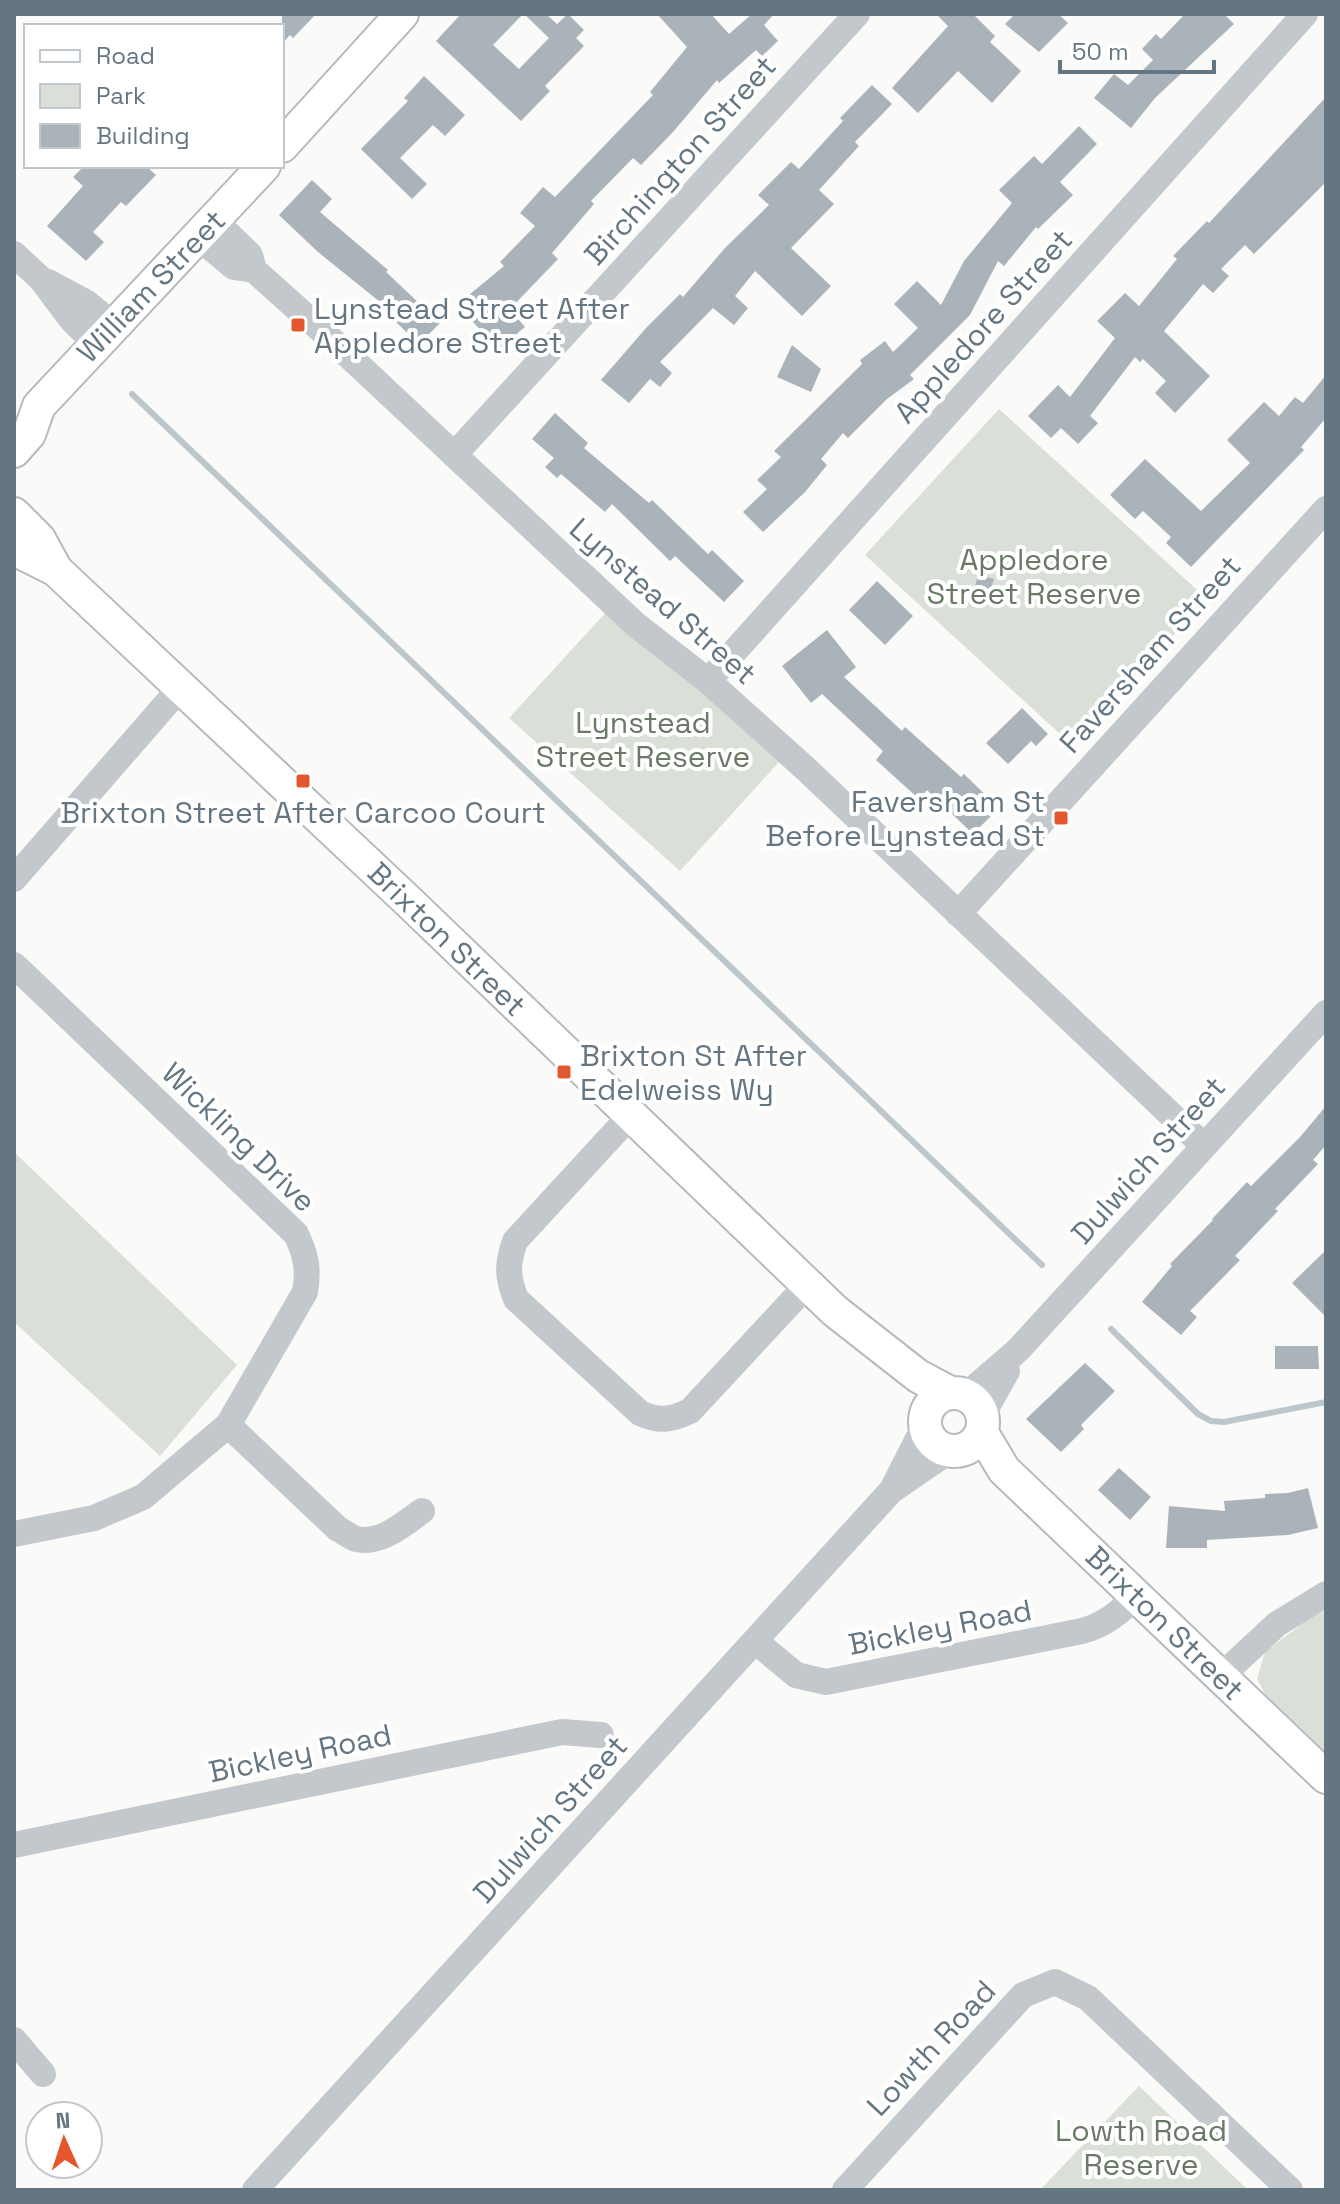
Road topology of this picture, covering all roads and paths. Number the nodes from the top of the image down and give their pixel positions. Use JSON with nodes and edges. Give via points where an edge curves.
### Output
{"nodes":[{"id":1,"x":402,"y":14,"type":"edge"},
{"id":2,"x":857,"y":14,"type":"edge"},
{"id":3,"x":1305,"y":14,"type":"edge"},
{"id":4,"x":284,"y":144,"type":"edge"},
{"id":5,"x":262,"y":168,"type":"edge"},
{"id":6,"x":206,"y":228,"type":"junction"},
{"id":7,"x":14,"y":254,"type":"edge"},
{"id":8,"x":104,"y":334,"type":"junction"},
{"id":9,"x":26,"y":410,"type":"edge"},
{"id":10,"x":14,"y":451,"type":"edge"},
{"id":11,"x":454,"y":455,"type":"junction"},
{"id":12,"x":1326,"y":509,"type":"edge"},
{"id":13,"x":14,"y":514,"type":"edge"},
{"id":14,"x":14,"y":546,"type":"edge"},
{"id":15,"x":56,"y":570,"type":"junction"},
{"id":16,"x":708,"y":681,"type":"junction"},
{"id":17,"x":181,"y":687,"type":"junction"},
{"id":18,"x":14,"y":879,"type":"edge"},
{"id":19,"x":958,"y":914,"type":"junction"},
{"id":20,"x":14,"y":965,"type":"edge"},
{"id":21,"x":1326,"y":1013,"type":"edge"},
{"id":22,"x":631,"y":1115,"type":"junction"},
{"id":23,"x":1203,"y":1145,"type":"junction"},
{"id":24,"x":808,"y":1284,"type":"junction"},
{"id":25,"x":835,"y":1311,"type":"junction"},
{"id":26,"x":925,"y":1420,"type":"junction"},
{"id":27,"x":965,"y":1423,"type":"junction"},
{"id":28,"x":228,"y":1425,"type":"junction"},
{"id":29,"x":891,"y":1491,"type":"junction"},
{"id":30,"x":422,"y":1511,"type":"dead end"},
{"id":31,"x":14,"y":1534,"type":"edge"},
{"id":32,"x":1326,"y":1594,"type":"edge"},
{"id":33,"x":1137,"y":1595,"type":"junction"},
{"id":34,"x":755,"y":1641,"type":"junction"},
{"id":35,"x":1221,"y":1676,"type":"junction"},
{"id":36,"x":601,"y":1735,"type":"dead end"},
{"id":37,"x":1326,"y":1777,"type":"edge"},
{"id":38,"x":14,"y":1845,"type":"edge"},
{"id":39,"x":14,"y":2040,"type":"edge"},
{"id":40,"x":43,"y":2074,"type":"dead end"},
{"id":41,"x":255,"y":2190,"type":"edge"},
{"id":42,"x":845,"y":2190,"type":"edge"},
{"id":43,"x":1290,"y":2190,"type":"edge"}],
"edges":[{"from":1,"to":4,"type":"main road"},
{"from":2,"to":11,"type":"street","name":"Birchington Street"},
{"from":3,"to":16,"type":"street","name":"Appledore Street"},
{"from":5,"to":6,"type":"main road","name":"William Street"},
{"from":6,"to":8,"type":"main road","name":"William Street"},
{"from":6,"to":11,"type":"street","name":"Lynstead Street","via":[[250,255],[254,270]]},
{"from":7,"to":8,"type":"street","via":[[41,279],[87,303]]},
{"from":8,"to":9,"type":"main road","name":"William Street"},
{"from":9,"to":10,"type":"main road","name":"William Street","via":[[29,434]]},
{"from":11,"to":16,"type":"street","name":"Lynstead Street","via":[[635,624]]},
{"from":12,"to":19,"type":"street","name":"Faversham Street"},
{"from":13,"to":15,"type":"main road","name":"Brixton Street","via":[[39,539]]},
{"from":14,"to":15,"type":"main road","name":"Brixton Street"},
{"from":15,"to":17,"type":"main road","name":"Brixton Street"},
{"from":16,"to":19,"type":"street","name":"Lynstead Street"},
{"from":17,"to":18,"type":"street"},
{"from":17,"to":22,"type":"main road","name":"Brixton Street"},
{"from":19,"to":23,"type":"street","name":"Lynstead Street"},
{"from":20,"to":28,"type":"street","name":"Wickling Drive","via":[[296,1234],[306,1254],[305,1292]]},
{"from":21,"to":23,"type":"street","name":"Dulwich Street"},
{"from":22,"to":24,"type":"main road","name":"Brixton Street"},
{"from":22,"to":24,"type":"street","via":[[515,1241],[508,1280],[516,1299],[654,1420],[690,1411]]},
{"from":23,"to":27,"type":"street","name":"Dulwich Street","via":[[1018,1350]]},
{"from":24,"to":25,"type":"main road","name":"Brixton Street"},
{"from":25,"to":26,"type":"main road","name":"Brixton Street"},
{"from":25,"to":27,"type":"main road","name":"Brixton Street","via":[[918,1376]]},
{"from":26,"to":27,"type":"main road","via":[[936,1400]]},
{"from":26,"to":27,"type":"main road","name":"Brixton Street","via":[[933,1442]]},
{"from":26,"to":29,"type":"street","name":"Dulwich Street"},
{"from":27,"to":29,"type":"street","name":"Dulwich Street"},
{"from":27,"to":33,"type":"main road","name":"Brixton Street","via":[[1004,1470]]},
{"from":28,"to":30,"type":"street","via":[[338,1529],[356,1539],[391,1533]]},
{"from":28,"to":31,"type":"street","name":"Wickling Drive","via":[[143,1497],[94,1518]]},
{"from":29,"to":34,"type":"street","name":"Dulwich Street"},
{"from":32,"to":35,"type":"street","via":[[1277,1624]]},
{"from":33,"to":34,"type":"street","name":"Bickley Road","via":[[1100,1626],[826,1682],[796,1675]]},
{"from":33,"to":35,"type":"main road","name":"Brixton Street"},
{"from":34,"to":41,"type":"street","name":"Dulwich Street"},
{"from":35,"to":37,"type":"main road","name":"Brixton Street"},
{"from":36,"to":38,"type":"street","name":"Bickley Road","via":[[562,1732]]},
{"from":39,"to":40,"type":"street"},
{"from":42,"to":43,"type":"street","name":"Lowth Road","via":[[1023,1995],[1055,1982],[1088,1998]]}]}
